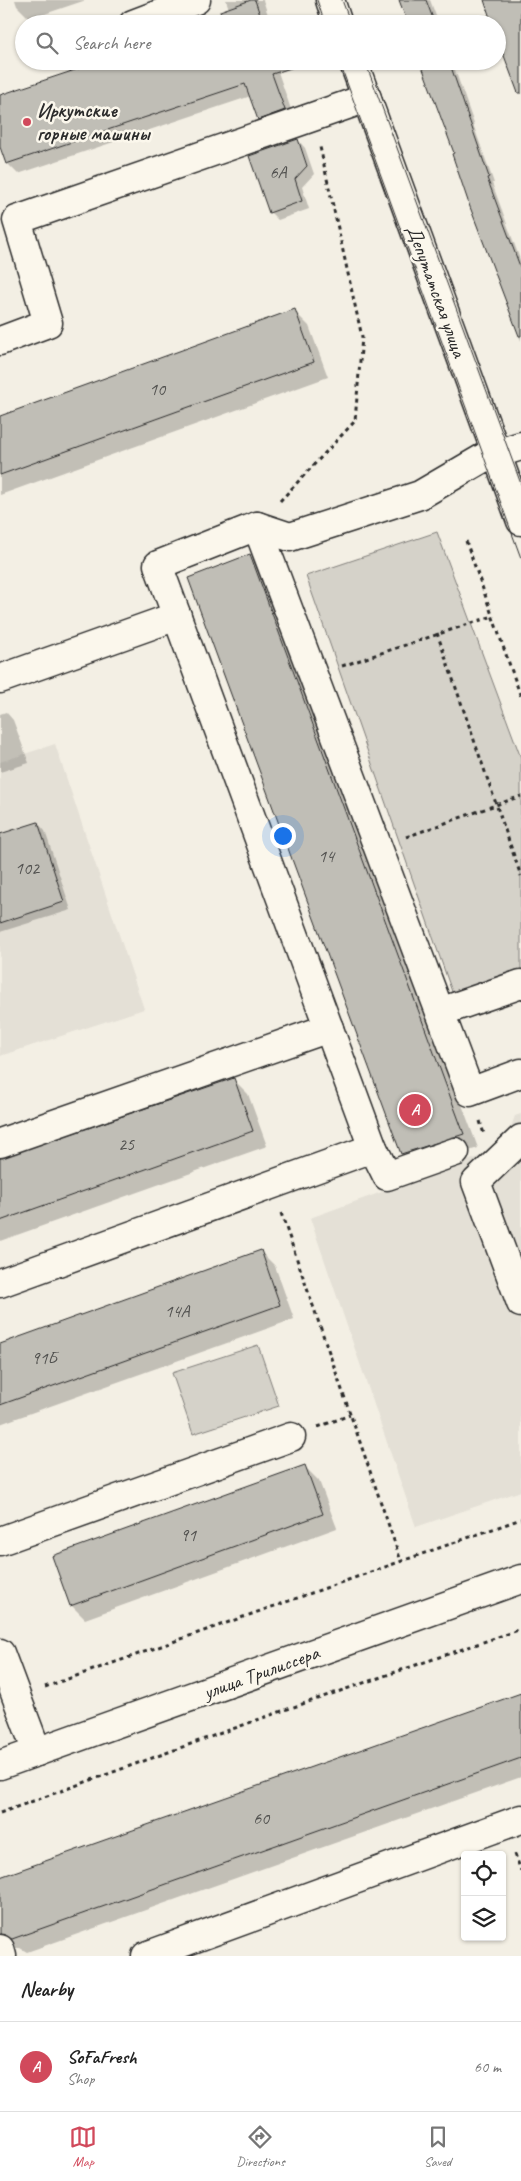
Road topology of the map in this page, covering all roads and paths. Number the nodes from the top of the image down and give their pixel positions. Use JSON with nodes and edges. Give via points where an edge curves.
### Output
{"nodes":[{"id":1,"x":196,"y":0,"type":"edge"},
{"id":2,"x":330,"y":0,"type":"edge"},
{"id":3,"x":157,"y":15,"type":"edge"},
{"id":4,"x":335,"y":15,"type":"edge"},
{"id":5,"x":356,"y":70,"type":"edge"},
{"id":6,"x":366,"y":98,"type":"junction"},
{"id":7,"x":313,"y":117,"type":"junction"},
{"id":8,"x":0,"y":341,"type":"edge"},
{"id":9,"x":509,"y":450,"type":"edge"},
{"id":10,"x":521,"y":521,"type":"edge"},
{"id":11,"x":257,"y":526,"type":"junction"},
{"id":12,"x":466,"y":541,"type":"dead end"},
{"id":13,"x":177,"y":616,"type":"junction"},
{"id":14,"x":493,"y":616,"type":"junction"},
{"id":15,"x":437,"y":634,"type":"junction"},
{"id":16,"x":313,"y":676,"type":"junction"},
{"id":17,"x":0,"y":679,"type":"edge"},
{"id":18,"x":521,"y":697,"type":"edge"},
{"id":19,"x":521,"y":796,"type":"edge"},
{"id":20,"x":496,"y":804,"type":"junction"},
{"id":21,"x":378,"y":848,"type":"junction"},
{"id":22,"x":521,"y":876,"type":"edge"},
{"id":23,"x":521,"y":984,"type":"edge"},
{"id":24,"x":440,"y":1012,"type":"junction"},
{"id":25,"x":328,"y":1028,"type":"junction"},
{"id":26,"x":521,"y":1073,"type":"edge"},
{"id":27,"x":521,"y":1138,"type":"edge"},
{"id":28,"x":0,"y":1143,"type":"edge"},
{"id":29,"x":373,"y":1148,"type":"junction"},
{"id":30,"x":455,"y":1152,"type":"dead end"},
{"id":31,"x":271,"y":1184,"type":"junction"},
{"id":32,"x":0,"y":1282,"type":"edge"},
{"id":33,"x":521,"y":1303,"type":"edge"},
{"id":34,"x":291,"y":1437,"type":"dead end"},
{"id":35,"x":521,"y":1519,"type":"edge"},
{"id":36,"x":0,"y":1541,"type":"edge"},
{"id":37,"x":401,"y":1562,"type":"junction"},
{"id":38,"x":521,"y":1579,"type":"edge"},
{"id":39,"x":521,"y":1629,"type":"edge"},
{"id":40,"x":0,"y":1653,"type":"edge"},
{"id":41,"x":16,"y":1697,"type":"junction"},
{"id":42,"x":37,"y":1752,"type":"junction"},
{"id":43,"x":0,"y":1765,"type":"edge"},
{"id":44,"x":0,"y":1813,"type":"edge"},
{"id":45,"x":521,"y":1819,"type":"edge"},
{"id":46,"x":0,"y":1949,"type":"edge"},
{"id":47,"x":2,"y":1956,"type":"edge"},
{"id":48,"x":146,"y":1956,"type":"edge"}],
"edges":[{"from":1,"to":3,"type":"street"},
{"from":2,"to":4,"type":"street"},
{"from":5,"to":6,"type":"street","name":"Депутатская улица"},
{"from":6,"to":7,"type":"street"},
{"from":6,"to":9,"type":"street","name":"Депутатская улица"},
{"from":7,"to":8,"type":"street","via":[[17,220],[48,324]]},
{"from":7,"to":11,"type":"path","via":[[362,338],[355,421]]},
{"from":9,"to":10,"type":"street","name":"Депутатская улица"},
{"from":9,"to":11,"type":"street","via":[[485,458],[420,495],[290,537]]},
{"from":11,"to":13,"type":"street","via":[[158,565]]},
{"from":11,"to":16,"type":"street"},
{"from":12,"to":14,"type":"path"},
{"from":13,"to":17,"type":"street"},
{"from":13,"to":25,"type":"street"},
{"from":14,"to":15,"type":"path"},
{"from":14,"to":18,"type":"path"},
{"from":15,"to":16,"type":"path"},
{"from":15,"to":20,"type":"path"},
{"from":16,"to":21,"type":"street"},
{"from":19,"to":20,"type":"path"},
{"from":20,"to":21,"type":"path"},
{"from":20,"to":22,"type":"path"},
{"from":21,"to":24,"type":"street"},
{"from":23,"to":24,"type":"street"},
{"from":24,"to":26,"type":"street","via":[[470,1092]]},
{"from":25,"to":28,"type":"street"},
{"from":25,"to":29,"type":"street"},
{"from":27,"to":33,"type":"street","via":[[476,1182]]},
{"from":29,"to":30,"type":"street","via":[[387,1176]]},
{"from":29,"to":31,"type":"street"},
{"from":31,"to":32,"type":"street"},
{"from":31,"to":37,"type":"path"},
{"from":34,"to":36,"type":"street"},
{"from":35,"to":37,"type":"path"},
{"from":37,"to":41,"type":"path"},
{"from":38,"to":42,"type":"street","name":"улица Трилиссера"},
{"from":39,"to":44,"type":"path"},
{"from":40,"to":41,"type":"street"},
{"from":41,"to":42,"type":"street"},
{"from":42,"to":43,"type":"street","name":"улица Трилиссера"},
{"from":45,"to":48,"type":"street"},
{"from":46,"to":47,"type":"street"}]}
